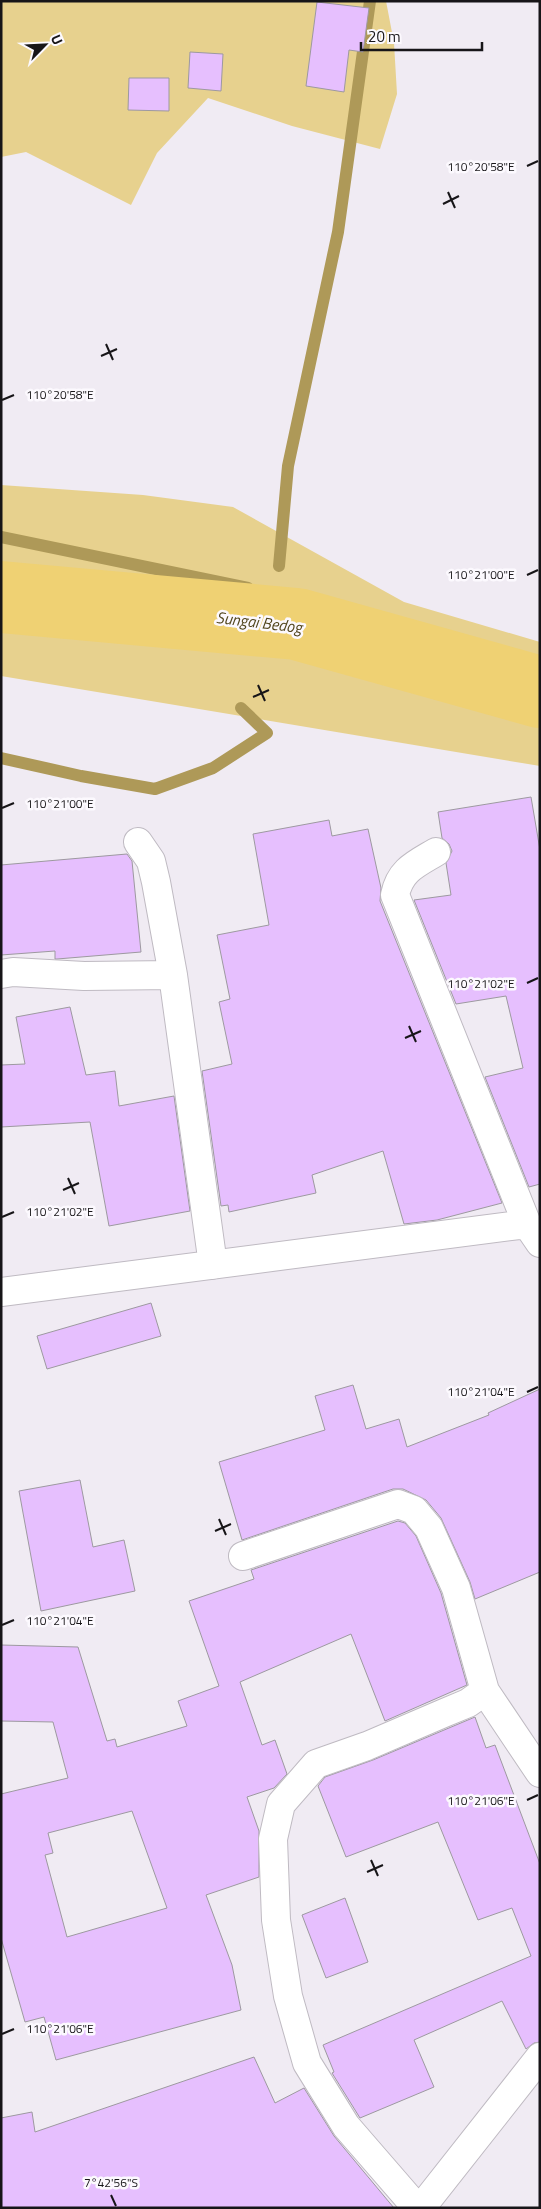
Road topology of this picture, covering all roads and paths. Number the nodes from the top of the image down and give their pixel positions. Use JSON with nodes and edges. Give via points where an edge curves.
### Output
{"nodes":[{"id":1,"x":138,"y":842,"type":"dead end"},
{"id":2,"x":436,"y":852,"type":"dead end"},
{"id":3,"x":1,"y":974,"type":"edge"},
{"id":4,"x":172,"y":975,"type":"junction"},
{"id":5,"x":534,"y":1234,"type":"edge"},
{"id":6,"x":213,"y":1265,"type":"junction"},
{"id":7,"x":1,"y":1292,"type":"edge"},
{"id":8,"x":243,"y":1556,"type":"dead end"},
{"id":9,"x":485,"y":1691,"type":"junction"},
{"id":10,"x":540,"y":1773,"type":"edge"},
{"id":11,"x":540,"y":2057,"type":"edge"},
{"id":12,"x":419,"y":2208,"type":"edge"}],
"edges":[{"from":1,"to":4,"type":"street","via":[[151,862]]},
{"from":2,"to":5,"type":"street","via":[[404,873],[397,881],[395,895]]},
{"from":3,"to":4,"type":"street"},
{"from":4,"to":6,"type":"street"},
{"from":5,"to":6,"type":"street"},
{"from":6,"to":7,"type":"street"},
{"from":8,"to":9,"type":"street","via":[[398,1504],[414,1510],[429,1528],[456,1588]]},
{"from":9,"to":10,"type":"street"},
{"from":9,"to":12,"type":"street","via":[[468,1703],[368,1746],[316,1764],[281,1804],[272,1839],[276,1920],[288,1996],[307,2063],[346,2126]]},
{"from":11,"to":12,"type":"street"}]}
